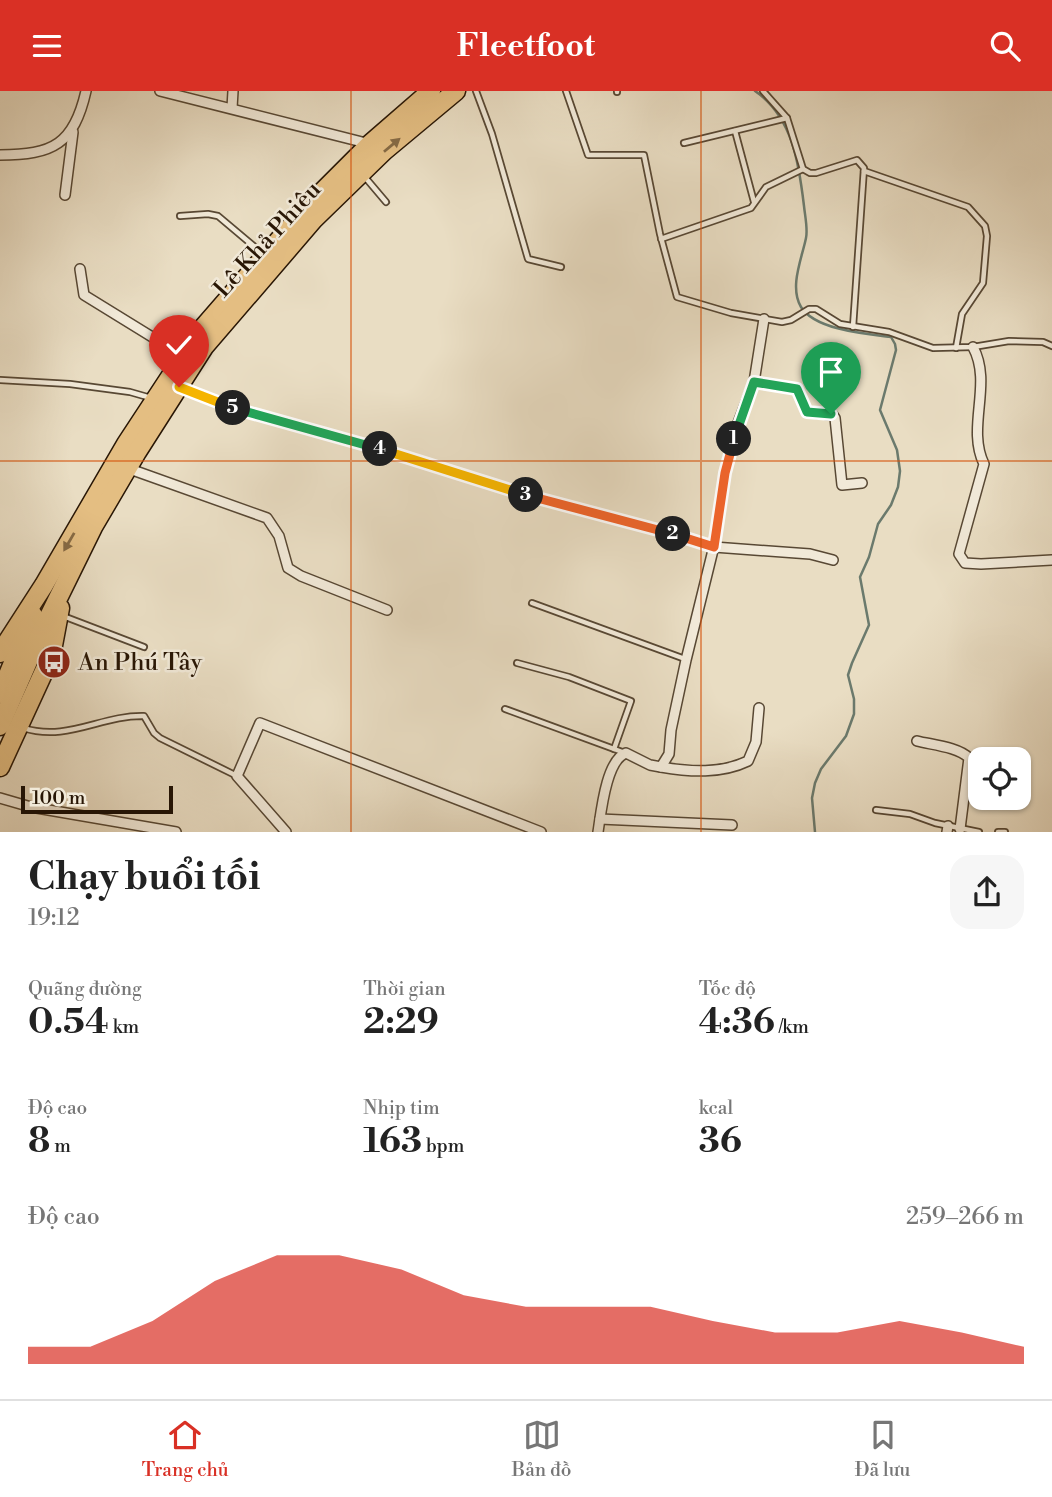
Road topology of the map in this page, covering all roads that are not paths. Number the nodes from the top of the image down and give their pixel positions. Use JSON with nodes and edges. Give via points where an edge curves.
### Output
{"nodes":[{"id":1,"x":86,"y":91,"type":"edge"},
{"id":2,"x":160,"y":91,"type":"edge"},
{"id":3,"x":233,"y":91,"type":"edge"},
{"id":4,"x":431,"y":91,"type":"edge"},
{"id":5,"x":456,"y":91,"type":"edge"},
{"id":6,"x":476,"y":91,"type":"edge"},
{"id":7,"x":566,"y":91,"type":"edge"},
{"id":8,"x":763,"y":91,"type":"edge"},
{"id":9,"x":412,"y":98,"type":"edge"},
{"id":10,"x":232,"y":108,"type":"junction"},
{"id":11,"x":787,"y":118,"type":"junction"},
{"id":12,"x":73,"y":130,"type":"junction"},
{"id":13,"x":735,"y":131,"type":"junction"},
{"id":14,"x":684,"y":143,"type":"dead end"},
{"id":15,"x":370,"y":144,"type":"junction"},
{"id":16,"x":0,"y":155,"type":"edge"},
{"id":17,"x":803,"y":169,"type":"junction"},
{"id":18,"x":864,"y":171,"type":"junction"},
{"id":19,"x":362,"y":173,"type":"junction"},
{"id":20,"x":65,"y":195,"type":"dead end"},
{"id":21,"x":386,"y":202,"type":"dead end"},
{"id":22,"x":754,"y":203,"type":"junction"},
{"id":23,"x":180,"y":216,"type":"dead end"},
{"id":24,"x":661,"y":239,"type":"junction"},
{"id":25,"x":265,"y":256,"type":"junction"},
{"id":26,"x":561,"y":267,"type":"dead end"},
{"id":27,"x":80,"y":268,"type":"dead end"},
{"id":28,"x":764,"y":319,"type":"junction"},
{"id":29,"x":853,"y":327,"type":"junction"},
{"id":30,"x":1052,"y":346,"type":"edge"},
{"id":31,"x":974,"y":347,"type":"junction"},
{"id":32,"x":956,"y":348,"type":"junction"},
{"id":33,"x":183,"y":356,"type":"junction"},
{"id":34,"x":0,"y":380,"type":"edge"},
{"id":35,"x":754,"y":382,"type":"junction"},
{"id":36,"x":179,"y":387,"type":"junction"},
{"id":37,"x":155,"y":400,"type":"junction"},
{"id":38,"x":127,"y":468,"type":"junction"},
{"id":39,"x":862,"y":483,"type":"dead end"},
{"id":40,"x":714,"y":547,"type":"junction"},
{"id":41,"x":833,"y":560,"type":"dead end"},
{"id":42,"x":1052,"y":560,"type":"edge"},
{"id":43,"x":44,"y":585,"type":"junction"},
{"id":44,"x":62,"y":590,"type":"junction"},
{"id":45,"x":532,"y":603,"type":"dead end"},
{"id":46,"x":387,"y":610,"type":"dead end"},
{"id":47,"x":59,"y":614,"type":"junction"},
{"id":48,"x":31,"y":640,"type":"junction"},
{"id":49,"x":144,"y":647,"type":"dead end"},
{"id":50,"x":0,"y":653,"type":"edge"},
{"id":51,"x":686,"y":660,"type":"junction"},
{"id":52,"x":517,"y":663,"type":"dead end"},
{"id":53,"x":0,"y":694,"type":"edge"},
{"id":54,"x":759,"y":708,"type":"dead end"},
{"id":55,"x":505,"y":709,"type":"dead end"},
{"id":56,"x":9,"y":726,"type":"edge"},
{"id":57,"x":917,"y":741,"type":"dead end"},
{"id":58,"x":614,"y":749,"type":"junction"},
{"id":59,"x":625,"y":753,"type":"junction"},
{"id":60,"x":0,"y":767,"type":"edge"},
{"id":61,"x":661,"y":767,"type":"junction"},
{"id":62,"x":237,"y":776,"type":"junction"},
{"id":63,"x":0,"y":798,"type":"edge"},
{"id":64,"x":876,"y":810,"type":"dead end"},
{"id":65,"x":600,"y":820,"type":"junction"},
{"id":66,"x":728,"y":827,"type":"edge"},
{"id":67,"x":948,"y":829,"type":"edge"},
{"id":68,"x":960,"y":829,"type":"junction"},
{"id":69,"x":176,"y":832,"type":"edge"},
{"id":70,"x":286,"y":832,"type":"edge"},
{"id":71,"x":541,"y":832,"type":"edge"},
{"id":72,"x":598,"y":832,"type":"edge"},
{"id":73,"x":979,"y":832,"type":"edge"},
{"id":74,"x":998,"y":832,"type":"edge"},
{"id":75,"x":1005,"y":832,"type":"edge"}],
"edges":[{"from":1,"to":12,"type":"street"},
{"from":2,"to":10,"type":"street"},
{"from":3,"to":10,"type":"street"},
{"from":4,"to":9,"type":"highway","name":"Lê Khả Phiêu"},
{"from":19,"to":5,"type":"highway","name":"Lê Khả Phiêu","one_way":true},
{"from":6,"to":26,"type":"lane","via":[[528,259]]},
{"from":7,"to":24,"type":"lane","via":[[588,155],[644,155]]},
{"from":8,"to":11,"type":"lane"},
{"from":9,"to":15,"type":"highway","name":"Lê Khả Phiêu"},
{"from":10,"to":15,"type":"street"},
{"from":11,"to":13,"type":"lane"},
{"from":11,"to":17,"type":"lane"},
{"from":12,"to":16,"type":"street","via":[[65,139],[35,152]]},
{"from":12,"to":20,"type":"street"},
{"from":13,"to":14,"type":"lane"},
{"from":13,"to":22,"type":"lane"},
{"from":15,"to":25,"type":"highway","name":"Lê Khả Phiêu"},
{"from":17,"to":18,"type":"lane","via":[[816,173],[857,160]]},
{"from":17,"to":22,"type":"lane","via":[[766,187]]},
{"from":18,"to":29,"type":"lane"},
{"from":18,"to":32,"type":"lane","via":[[968,207],[985,226],[983,283],[962,314]]},
{"from":19,"to":21,"type":"lane"},
{"from":19,"to":36,"type":"highway","name":"Lê Khả Phiêu","via":[[314,219],[221,327]]},
{"from":22,"to":24,"type":"lane","via":[[751,208]]},
{"from":23,"to":25,"type":"lane","via":[[218,216]]},
{"from":24,"to":28,"type":"lane","via":[[677,297]]},
{"from":25,"to":33,"type":"highway","name":"Lê Khả Phiêu"},
{"from":27,"to":33,"type":"street","via":[[84,295]]},
{"from":28,"to":29,"type":"lane","via":[[791,320],[816,309]]},
{"from":28,"to":35,"type":"street"},
{"from":29,"to":32,"type":"lane","via":[[889,332],[922,346]]},
{"from":30,"to":31,"type":"lane","via":[[1009,341]]},
{"from":31,"to":32,"type":"lane"},
{"from":31,"to":42,"type":"street","via":[[982,382],[977,418],[978,452],[984,464],[959,554],[965,562],[981,564]]},
{"from":33,"to":37,"type":"highway","name":"Lê Khả Phiêu"},
{"from":34,"to":37,"type":"lane","via":[[69,384]]},
{"from":35,"to":39,"type":"street","via":[[797,389],[807,412],[833,415],[842,485]]},
{"from":35,"to":40,"type":"street","via":[[727,463]]},
{"from":36,"to":38,"type":"highway","name":"Lê Khả Phiêu"},
{"from":36,"to":40,"type":"lane","via":[[234,408]]},
{"from":37,"to":43,"type":"highway","name":"Lê Khả Phiêu","one_way":true},
{"from":38,"to":44,"type":"highway","name":"Lê Khả Phiêu"},
{"from":38,"to":46,"type":"street","via":[[267,518],[279,536],[288,568]]},
{"from":40,"to":41,"type":"street"},
{"from":40,"to":51,"type":"street"},
{"from":43,"to":48,"type":"highway","name":"Lê Khả Phiêu"},
{"from":43,"to":50,"type":"highway","name":"Lê Khả Phiêu"},
{"from":44,"to":47,"type":"highway","name":"Lê Khả Phiêu"},
{"from":44,"to":48,"type":"highway","name":"Lê Khả Phiêu"},
{"from":45,"to":51,"type":"lane"},
{"from":47,"to":49,"type":"lane"},
{"from":47,"to":56,"type":"highway","name":"Lê Khả Phiêu","via":[[51,656]]},
{"from":48,"to":53,"type":"highway"},
{"from":48,"to":56,"type":"highway"},
{"from":51,"to":61,"type":"street","via":[[669,754]]},
{"from":52,"to":58,"type":"lane","via":[[631,701]]},
{"from":54,"to":61,"type":"street","via":[[756,742],[748,761],[713,770]]},
{"from":55,"to":58,"type":"lane"},
{"from":56,"to":60,"type":"highway","name":"Lê Khả Phiêu"},
{"from":56,"to":62,"type":"lane","via":[[50,734],[144,716],[160,738]]},
{"from":57,"to":68,"type":"street","via":[[969,758]]},
{"from":58,"to":59,"type":"lane"},
{"from":59,"to":61,"type":"street"},
{"from":59,"to":65,"type":"street","via":[[611,768]]},
{"from":62,"to":70,"type":"street"},
{"from":62,"to":71,"type":"street","via":[[260,723]]},
{"from":63,"to":69,"type":"street"},
{"from":64,"to":67,"type":"lane","via":[[910,814]]},
{"from":65,"to":66,"type":"street"},
{"from":65,"to":72,"type":"street"},
{"from":67,"to":68,"type":"lane"},
{"from":68,"to":73,"type":"lane"},
{"from":74,"to":75,"type":"lane"}]}
